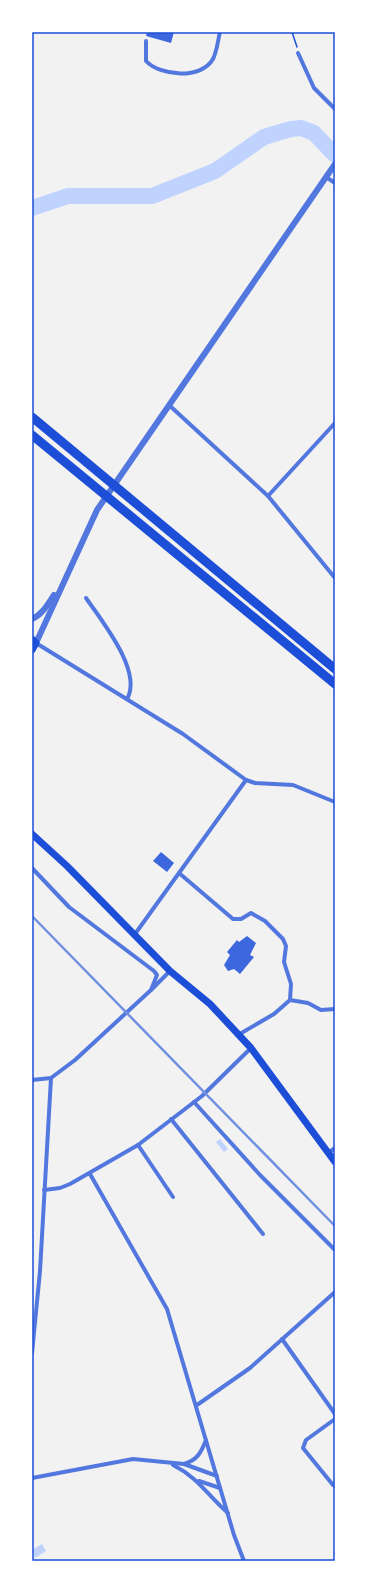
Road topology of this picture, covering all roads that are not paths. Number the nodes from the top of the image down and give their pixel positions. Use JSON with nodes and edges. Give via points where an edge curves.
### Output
{"nodes":[{"id":1,"x":220,"y":32,"type":"edge"},
{"id":2,"x":146,"y":41,"type":"dead end"},
{"id":3,"x":298,"y":53,"type":"road end"},
{"id":4,"x":335,"y":109,"type":"edge"},
{"id":5,"x":335,"y":164,"type":"edge"},
{"id":6,"x":326,"y":177,"type":"junction"},
{"id":7,"x":335,"y":183,"type":"edge"},
{"id":8,"x":169,"y":405,"type":"junction"},
{"id":9,"x":32,"y":417,"type":"edge"},
{"id":10,"x":335,"y":423,"type":"edge"},
{"id":11,"x":32,"y":435,"type":"edge"},
{"id":12,"x":268,"y":496,"type":"junction"},
{"id":13,"x":335,"y":578,"type":"edge"},
{"id":14,"x":64,"y":580,"type":"junction"},
{"id":15,"x":86,"y":598,"type":"dead end"},
{"id":16,"x":32,"y":619,"type":"edge"},
{"id":17,"x":34,"y":641,"type":"edge"},
{"id":18,"x":32,"y":650,"type":"edge"},
{"id":19,"x":335,"y":669,"type":"edge"},
{"id":20,"x":335,"y":684,"type":"edge"},
{"id":21,"x":127,"y":699,"type":"junction"},
{"id":22,"x":246,"y":780,"type":"junction"},
{"id":23,"x":335,"y":802,"type":"edge"},
{"id":24,"x":32,"y":834,"type":"edge"},
{"id":25,"x":32,"y":868,"type":"edge"},
{"id":26,"x":179,"y":873,"type":"junction"},
{"id":27,"x":136,"y":934,"type":"junction"},
{"id":28,"x":170,"y":971,"type":"junction"},
{"id":29,"x":151,"y":990,"type":"junction"},
{"id":30,"x":290,"y":1000,"type":"junction"},
{"id":31,"x":335,"y":1009,"type":"edge"},
{"id":32,"x":238,"y":1035,"type":"junction"},
{"id":33,"x":251,"y":1048,"type":"junction"},
{"id":34,"x":51,"y":1078,"type":"junction"},
{"id":35,"x":32,"y":1080,"type":"edge"},
{"id":36,"x":194,"y":1102,"type":"junction"},
{"id":37,"x":170,"y":1120,"type":"junction"},
{"id":38,"x":138,"y":1145,"type":"junction"},
{"id":39,"x":335,"y":1148,"type":"edge"},
{"id":40,"x":328,"y":1153,"type":"junction"},
{"id":41,"x":335,"y":1162,"type":"edge"},
{"id":42,"x":90,"y":1174,"type":"junction"},
{"id":43,"x":44,"y":1190,"type":"junction"},
{"id":44,"x":173,"y":1197,"type":"dead end"},
{"id":45,"x":263,"y":1234,"type":"dead end"},
{"id":46,"x":335,"y":1250,"type":"edge"},
{"id":47,"x":335,"y":1292,"type":"edge"},
{"id":48,"x":282,"y":1339,"type":"junction"},
{"id":49,"x":32,"y":1354,"type":"edge"},
{"id":50,"x":197,"y":1405,"type":"junction"},
{"id":51,"x":206,"y":1439,"type":"junction"},
{"id":52,"x":171,"y":1464,"type":"junction"},
{"id":53,"x":184,"y":1464,"type":"junction"},
{"id":54,"x":217,"y":1476,"type":"junction"},
{"id":55,"x":32,"y":1478,"type":"edge"},
{"id":56,"x":197,"y":1480,"type":"junction"},
{"id":57,"x":335,"y":1486,"type":"edge"},
{"id":58,"x":220,"y":1488,"type":"junction"},
{"id":59,"x":228,"y":1513,"type":"junction"},
{"id":60,"x":244,"y":1561,"type":"edge"}],
"edges":[{"from":1,"to":2,"type":"street","via":[[213,59],[192,72],[160,70],[151,66],[146,61]]},
{"from":3,"to":4,"type":"street","via":[[314,88]]},
{"from":5,"to":6,"type":"street"},
{"from":6,"to":7,"type":"street"},
{"from":6,"to":8,"type":"street"},
{"from":8,"to":12,"type":"street"},
{"from":8,"to":14,"type":"street","via":[[97,510]]},
{"from":9,"to":19,"type":"highway"},
{"from":10,"to":12,"type":"street"},
{"from":11,"to":20,"type":"highway"},
{"from":12,"to":13,"type":"street"},
{"from":14,"to":16,"type":"street","via":[[43,611]]},
{"from":14,"to":17,"type":"street"},
{"from":15,"to":21,"type":"street","via":[[126,662],[131,682]]},
{"from":17,"to":18,"type":"main road"},
{"from":17,"to":21,"type":"street"},
{"from":21,"to":22,"type":"street","via":[[183,734]]},
{"from":22,"to":23,"type":"street","via":[[255,783],[293,785]]},
{"from":22,"to":26,"type":"street"},
{"from":24,"to":27,"type":"main road"},
{"from":25,"to":29,"type":"street","via":[[69,907],[154,971],[157,975]]},
{"from":26,"to":27,"type":"street"},
{"from":26,"to":30,"type":"street","via":[[233,919],[241,919],[251,913],[265,921],[283,939],[286,946],[284,962],[291,984]]},
{"from":27,"to":28,"type":"main road"},
{"from":28,"to":29,"type":"street"},
{"from":28,"to":32,"type":"main road","via":[[203,997]]},
{"from":29,"to":34,"type":"street","via":[[75,1060]]},
{"from":30,"to":31,"type":"street","via":[[308,1003],[321,1010]]},
{"from":30,"to":32,"type":"street","via":[[274,1014]]},
{"from":32,"to":33,"type":"main road"},
{"from":33,"to":36,"type":"street"},
{"from":33,"to":40,"type":"main road"},
{"from":34,"to":35,"type":"street"},
{"from":34,"to":43,"type":"street"},
{"from":36,"to":37,"type":"street"},
{"from":36,"to":46,"type":"street","via":[[260,1175]]},
{"from":37,"to":38,"type":"street"},
{"from":37,"to":45,"type":"street"},
{"from":38,"to":42,"type":"street"},
{"from":38,"to":44,"type":"street"},
{"from":39,"to":40,"type":"street"},
{"from":40,"to":41,"type":"main road"},
{"from":42,"to":43,"type":"street","via":[[60,1188]]},
{"from":42,"to":50,"type":"street","via":[[167,1309]]},
{"from":43,"to":49,"type":"street"},
{"from":47,"to":48,"type":"street"},
{"from":48,"to":50,"type":"street","via":[[250,1368]]},
{"from":48,"to":57,"type":"street","via":[[335,1414],[335,1419],[306,1440],[303,1448],[332,1486]]},
{"from":50,"to":51,"type":"street"},
{"from":51,"to":53,"type":"street","via":[[196,1459]]},
{"from":51,"to":54,"type":"street"},
{"from":52,"to":53,"type":"street"},
{"from":52,"to":55,"type":"street","via":[[133,1459]]},
{"from":52,"to":56,"type":"street"},
{"from":53,"to":54,"type":"street"},
{"from":54,"to":58,"type":"street"},
{"from":56,"to":58,"type":"street"},
{"from":56,"to":59,"type":"street"},
{"from":58,"to":59,"type":"street"},
{"from":59,"to":60,"type":"street"}]}
